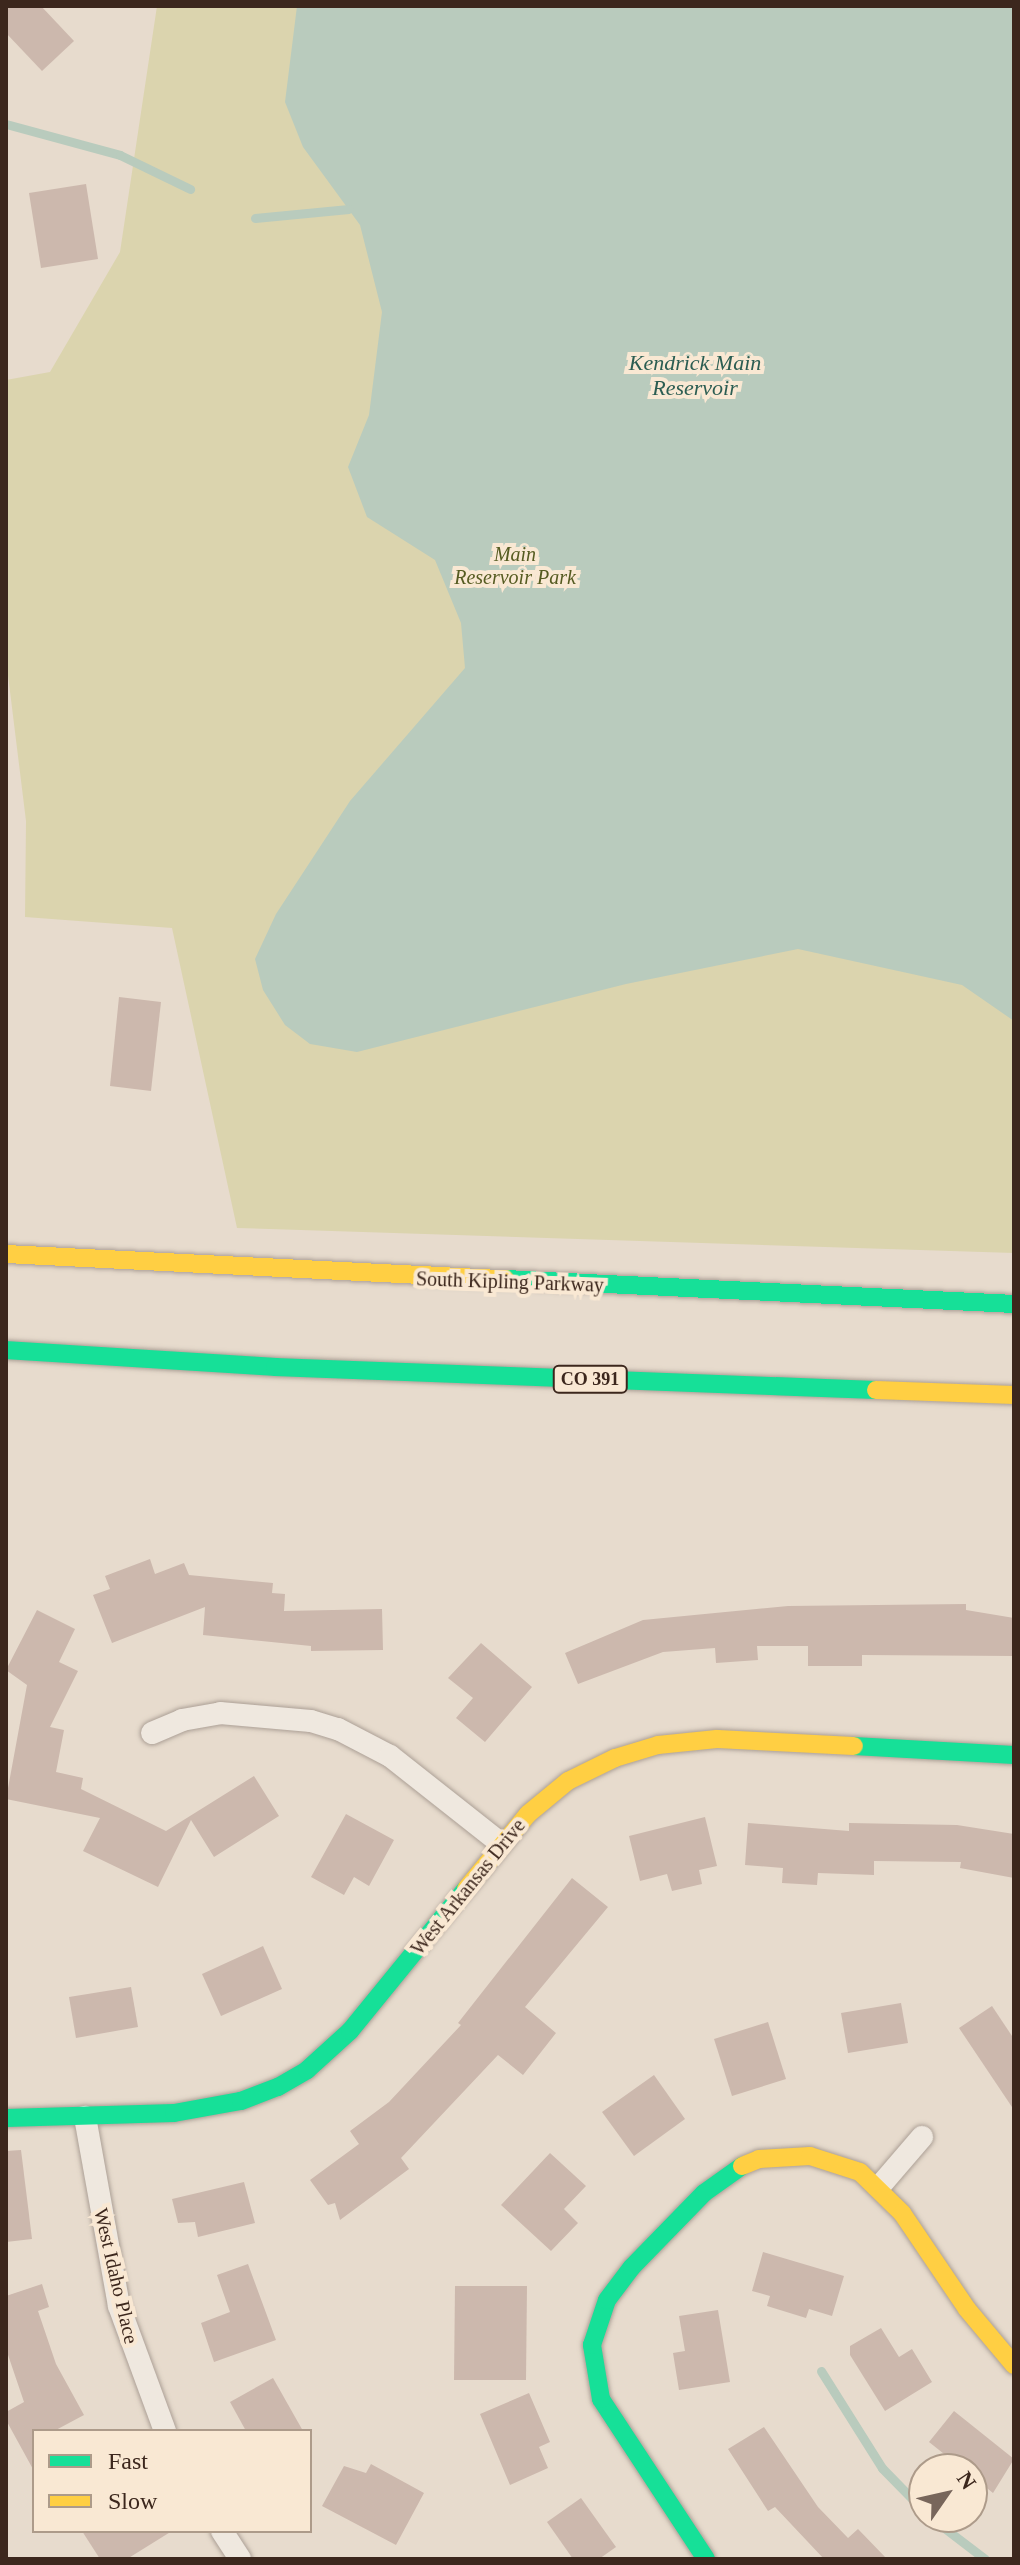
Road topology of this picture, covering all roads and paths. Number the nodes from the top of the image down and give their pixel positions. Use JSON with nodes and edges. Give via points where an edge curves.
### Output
{"nodes":[{"id":1,"x":6,"y":1254,"type":"edge"},
{"id":2,"x":1014,"y":1304,"type":"edge"},
{"id":3,"x":6,"y":1350,"type":"edge"},
{"id":4,"x":1014,"y":1395,"type":"edge"},
{"id":5,"x":152,"y":1733,"type":"dead end"},
{"id":6,"x":1014,"y":1755,"type":"edge"},
{"id":7,"x":499,"y":1842,"type":"junction"},
{"id":8,"x":85,"y":2117,"type":"junction"},
{"id":9,"x":6,"y":2118,"type":"edge"},
{"id":10,"x":922,"y":2137,"type":"dead end"},
{"id":11,"x":879,"y":2187,"type":"junction"},
{"id":12,"x":1014,"y":2365,"type":"edge"},
{"id":13,"x":164,"y":2429,"type":"edge"},
{"id":14,"x":223,"y":2533,"type":"edge"},
{"id":15,"x":240,"y":2559,"type":"edge"},
{"id":16,"x":706,"y":2559,"type":"edge"}],
"edges":[{"from":1,"to":2,"type":"street","name":"South Kipling Parkway"},
{"from":3,"to":4,"type":"street","number":"CO 391","via":[[275,1367]]},
{"from":5,"to":7,"type":"street","via":[[182,1720],[220,1713],[311,1721],[338,1729],[390,1756]]},
{"from":6,"to":7,"type":"street","name":"West Arkansas Drive","via":[[717,1739],[658,1745],[580,1774]]},
{"from":7,"to":8,"type":"street","name":"West Arkansas Drive","via":[[372,2005],[307,2070],[278,2087],[221,2106]]},
{"from":8,"to":9,"type":"street","name":"West Arkansas Drive"},
{"from":8,"to":13,"type":"street","name":"West Idaho Place","via":[[119,2306]]},
{"from":10,"to":11,"type":"street"},
{"from":11,"to":12,"type":"street"},
{"from":11,"to":16,"type":"street","via":[[835,2160],[779,2156],[739,2167],[704,2193],[612,2292],[596,2323],[592,2356],[601,2399]]},
{"from":14,"to":15,"type":"street"}]}
